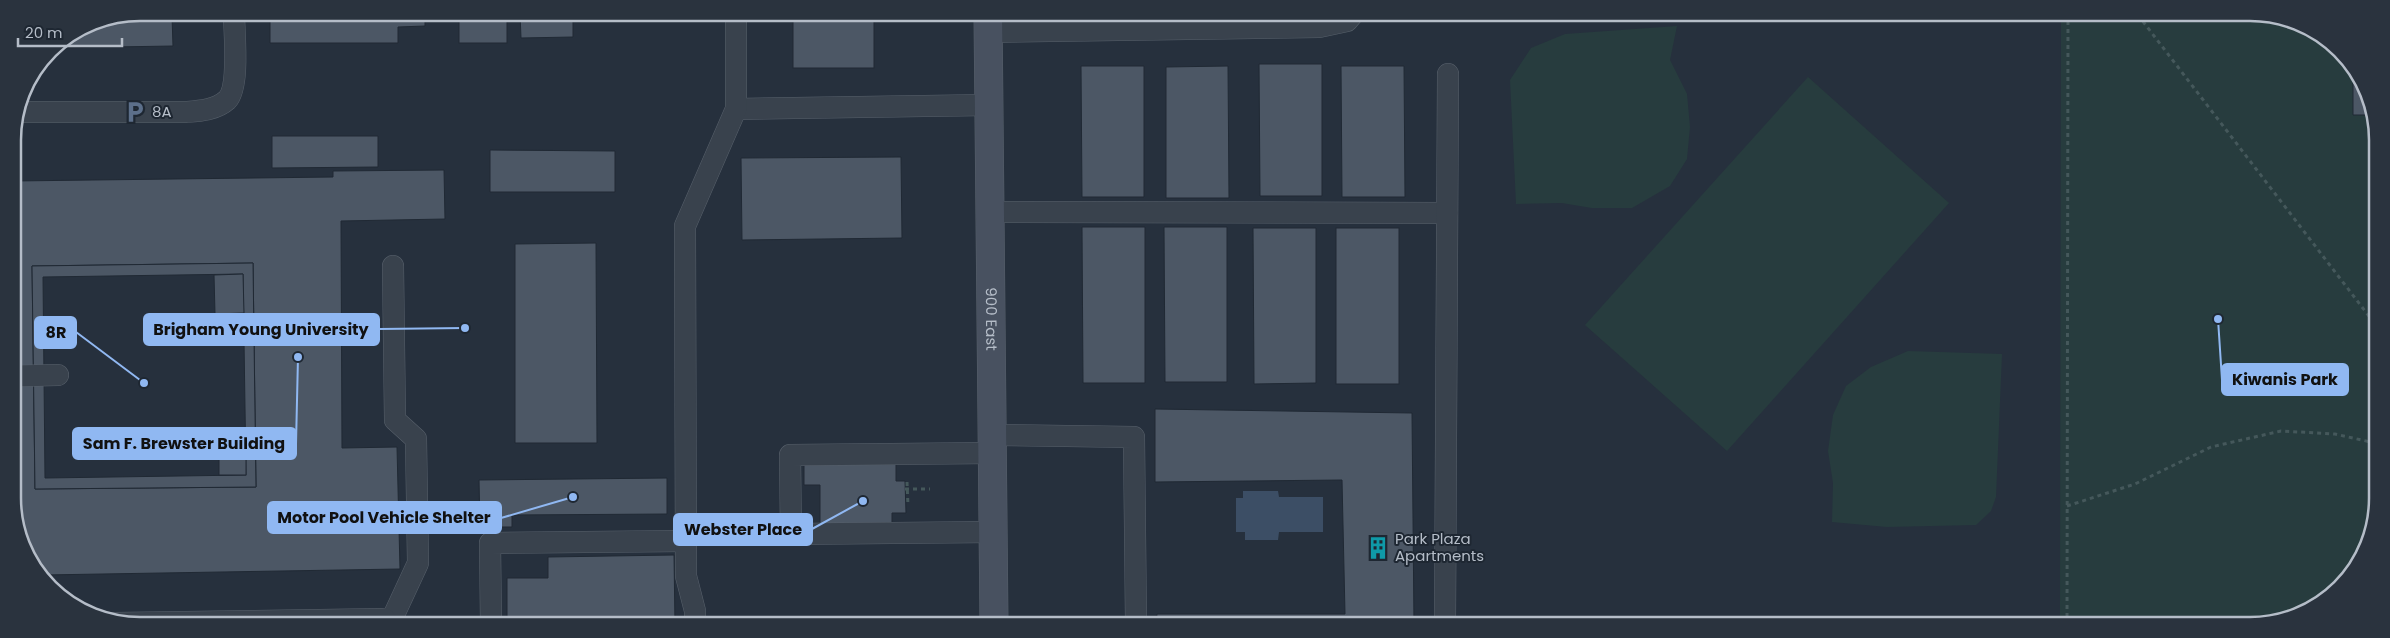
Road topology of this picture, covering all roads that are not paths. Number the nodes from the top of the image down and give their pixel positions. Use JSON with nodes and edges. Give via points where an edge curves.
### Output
{"nodes":[{"id":1,"x":234,"y":21,"type":"edge"},
{"id":2,"x":736,"y":21,"type":"edge"},
{"id":3,"x":1103,"y":21,"type":"edge"},
{"id":4,"x":1348,"y":21,"type":"edge"},
{"id":5,"x":988,"y":23,"type":"edge"},
{"id":6,"x":1448,"y":74,"type":"dead end"},
{"id":7,"x":989,"y":105,"type":"junction"},
{"id":8,"x":736,"y":109,"type":"junction"},
{"id":9,"x":25,"y":112,"type":"edge"},
{"id":10,"x":990,"y":212,"type":"junction"},
{"id":11,"x":1447,"y":213,"type":"junction"},
{"id":12,"x":393,"y":266,"type":"dead end"},
{"id":13,"x":21,"y":376,"type":"edge"},
{"id":14,"x":58,"y":376,"type":"dead end"},
{"id":15,"x":993,"y":444,"type":"junction"},
{"id":16,"x":993,"y":532,"type":"junction"},
{"id":17,"x":686,"y":541,"type":"junction"},
{"id":18,"x":1444,"y":616,"type":"edge"},
{"id":19,"x":393,"y":617,"type":"edge"},
{"id":20,"x":491,"y":617,"type":"edge"},
{"id":21,"x":695,"y":617,"type":"edge"},
{"id":22,"x":994,"y":617,"type":"edge"},
{"id":23,"x":1136,"y":617,"type":"edge"}],
"edges":[{"from":1,"to":9,"type":"lane","via":[[234,86],[227,100],[209,109],[186,112]]},
{"from":2,"to":8,"type":"lane"},
{"from":3,"to":4,"type":"lane","via":[[1319,27]]},
{"from":3,"to":5,"type":"lane"},
{"from":5,"to":7,"type":"main road","name":"900 East"},
{"from":6,"to":11,"type":"lane"},
{"from":7,"to":8,"type":"lane"},
{"from":7,"to":10,"type":"main road","name":"900 East"},
{"from":8,"to":17,"type":"lane","via":[[686,226]]},
{"from":10,"to":11,"type":"lane"},
{"from":10,"to":15,"type":"main road","name":"900 East"},
{"from":11,"to":18,"type":"lane"},
{"from":12,"to":19,"type":"lane","via":[[395,420],[416,439],[418,563]]},
{"from":13,"to":14,"type":"lane"},
{"from":15,"to":16,"type":"main road","name":"900 East"},
{"from":15,"to":16,"type":"lane","via":[[906,454],[790,455],[791,534]]},
{"from":15,"to":23,"type":"lane","via":[[1134,437]]},
{"from":16,"to":22,"type":"main road","name":"900 East"},
{"from":17,"to":20,"type":"lane","via":[[490,543]]},
{"from":17,"to":21,"type":"lane","via":[[686,576]]}]}
